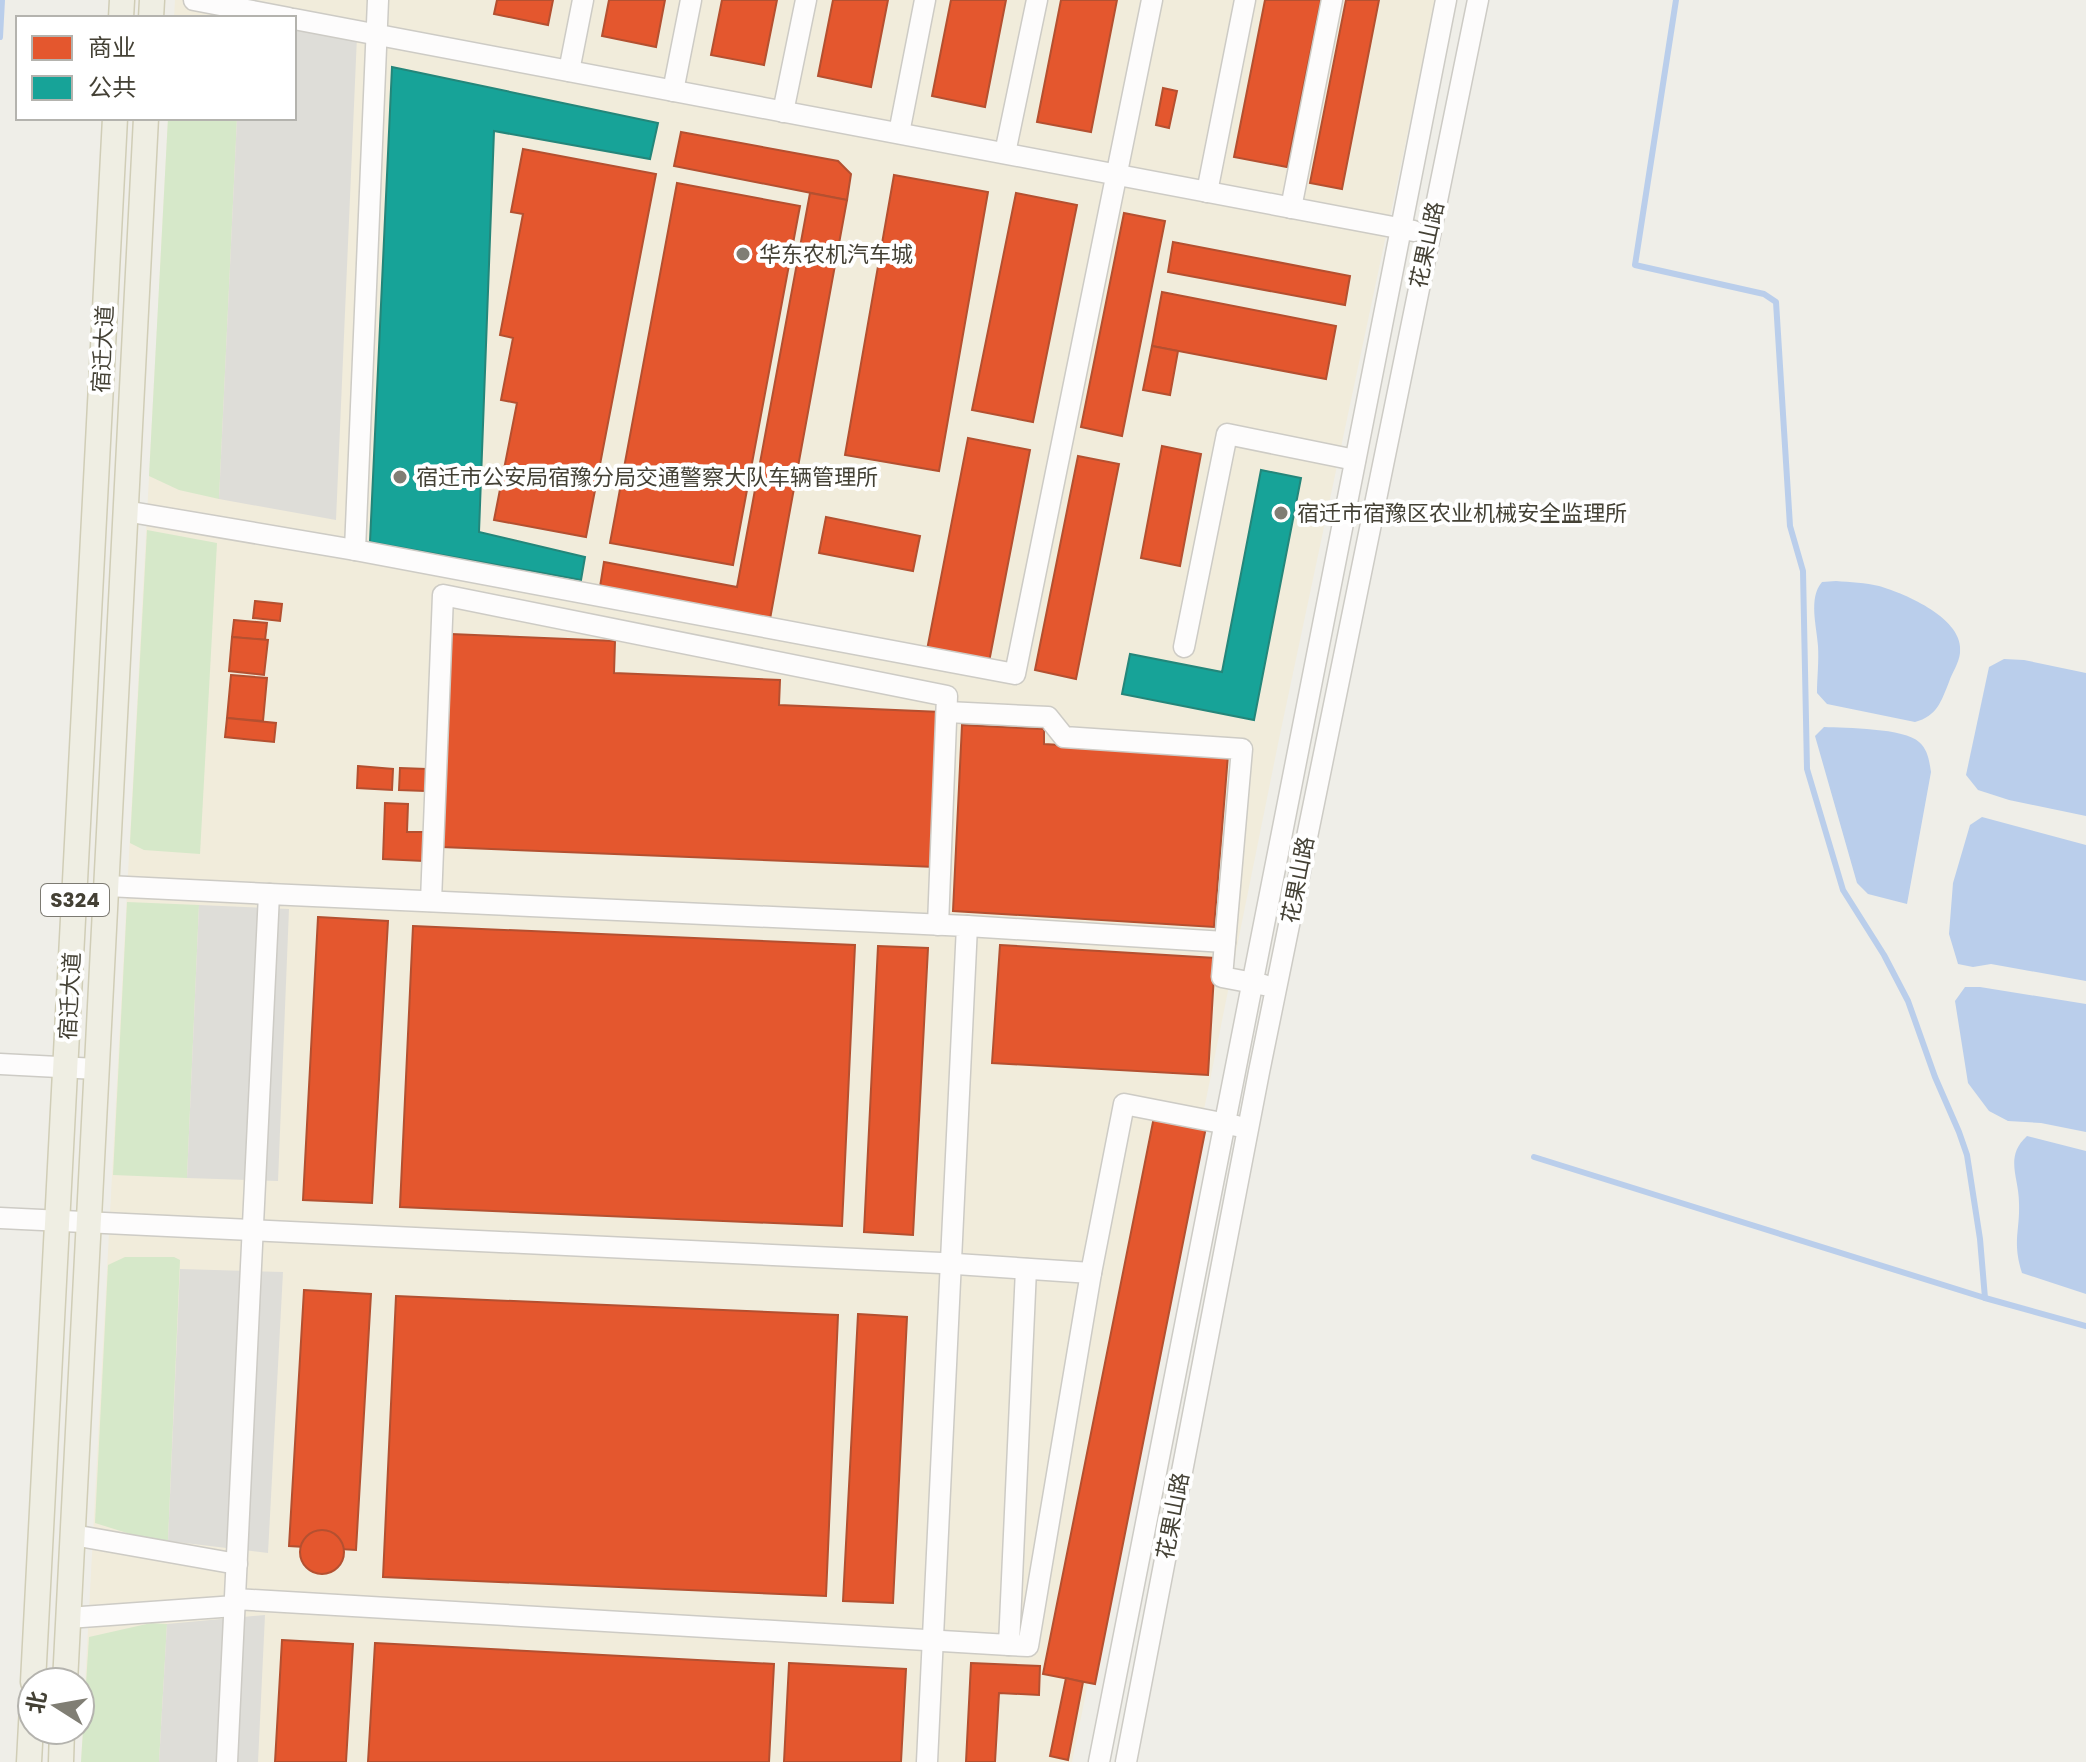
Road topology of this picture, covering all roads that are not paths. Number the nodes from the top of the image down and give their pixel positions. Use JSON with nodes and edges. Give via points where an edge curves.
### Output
{"nodes":[{"id":1,"x":194,"y":0,"type":"edge"},
{"id":2,"x":378,"y":0,"type":"edge"},
{"id":3,"x":583,"y":0,"type":"edge"},
{"id":4,"x":691,"y":0,"type":"edge"},
{"id":5,"x":806,"y":0,"type":"edge"},
{"id":6,"x":925,"y":0,"type":"edge"},
{"id":7,"x":1037,"y":0,"type":"edge"},
{"id":8,"x":1152,"y":0,"type":"edge"},
{"id":9,"x":1245,"y":0,"type":"edge"},
{"id":10,"x":1332,"y":0,"type":"edge"},
{"id":11,"x":1446,"y":0,"type":"edge"},
{"id":12,"x":1478,"y":0,"type":"edge"},
{"id":13,"x":281,"y":16,"type":"edge"},
{"id":14,"x":296,"y":19,"type":"edge"},
{"id":15,"x":377,"y":34,"type":"junction"},
{"id":16,"x":569,"y":71,"type":"junction"},
{"id":17,"x":673,"y":91,"type":"junction"},
{"id":18,"x":783,"y":112,"type":"junction"},
{"id":19,"x":115,"y":120,"type":"edge"},
{"id":20,"x":146,"y":120,"type":"edge"},
{"id":21,"x":899,"y":133,"type":"junction"},
{"id":22,"x":1005,"y":153,"type":"junction"},
{"id":23,"x":1117,"y":175,"type":"junction"},
{"id":24,"x":1207,"y":192,"type":"junction"},
{"id":25,"x":1291,"y":208,"type":"junction"},
{"id":26,"x":1401,"y":228,"type":"junction"},
{"id":27,"x":1429,"y":234,"type":"junction"},
{"id":28,"x":1355,"y":460,"type":"junction"},
{"id":29,"x":125,"y":511,"type":"junction"},
{"id":30,"x":355,"y":550,"type":"junction"},
{"id":31,"x":1184,"y":647,"type":"dead end"},
{"id":32,"x":947,"y":712,"type":"junction"},
{"id":33,"x":107,"y":886,"type":"junction"},
{"id":34,"x":269,"y":894,"type":"junction"},
{"id":35,"x":431,"y":901,"type":"junction"},
{"id":36,"x":938,"y":925,"type":"junction"},
{"id":37,"x":967,"y":926,"type":"junction"},
{"id":38,"x":1225,"y":942,"type":"junction"},
{"id":39,"x":1252,"y":982,"type":"junction"},
{"id":40,"x":1276,"y":987,"type":"junction"},
{"id":41,"x":0,"y":1064,"type":"edge"},
{"id":42,"x":66,"y":1067,"type":"junction"},
{"id":43,"x":97,"y":1069,"type":"junction"},
{"id":44,"x":1224,"y":1123,"type":"junction"},
{"id":45,"x":1248,"y":1129,"type":"junction"},
{"id":46,"x":0,"y":1218,"type":"edge"},
{"id":47,"x":59,"y":1221,"type":"junction"},
{"id":48,"x":89,"y":1222,"type":"junction"},
{"id":49,"x":253,"y":1230,"type":"junction"},
{"id":50,"x":951,"y":1264,"type":"junction"},
{"id":51,"x":1026,"y":1269,"type":"junction"},
{"id":52,"x":1091,"y":1273,"type":"junction"},
{"id":53,"x":73,"y":1535,"type":"junction"},
{"id":54,"x":237,"y":1564,"type":"junction"},
{"id":55,"x":235,"y":1603,"type":"junction"},
{"id":56,"x":68,"y":1618,"type":"junction"},
{"id":57,"x":932,"y":1641,"type":"junction"},
{"id":58,"x":1009,"y":1645,"type":"junction"},
{"id":59,"x":34,"y":1666,"type":"edge"},
{"id":60,"x":66,"y":1666,"type":"edge"},
{"id":61,"x":227,"y":1762,"type":"edge"},
{"id":62,"x":927,"y":1762,"type":"edge"},
{"id":63,"x":1099,"y":1762,"type":"edge"},
{"id":64,"x":1126,"y":1762,"type":"edge"}],
"edges":[{"from":1,"to":13,"type":"street"},
{"from":2,"to":15,"type":"street"},
{"from":3,"to":16,"type":"street"},
{"from":4,"to":17,"type":"street"},
{"from":5,"to":18,"type":"street"},
{"from":6,"to":21,"type":"street"},
{"from":7,"to":22,"type":"street"},
{"from":8,"to":23,"type":"street"},
{"from":9,"to":24,"type":"street"},
{"from":10,"to":25,"type":"street"},
{"from":11,"to":26,"type":"street","name":"花果山路"},
{"from":12,"to":27,"type":"street","name":"花果山路"},
{"from":14,"to":15,"type":"street"},
{"from":15,"to":16,"type":"street"},
{"from":15,"to":30,"type":"street"},
{"from":16,"to":17,"type":"street"},
{"from":17,"to":18,"type":"street"},
{"from":18,"to":21,"type":"street"},
{"from":19,"to":42,"type":"main road","name":"宿迁大道","number":"S324"},
{"from":20,"to":29,"type":"main road","name":"宿迁大道","number":"S324"},
{"from":21,"to":22,"type":"street"},
{"from":22,"to":23,"type":"street"},
{"from":23,"to":24,"type":"street"},
{"from":23,"to":30,"type":"street","via":[[1015,674]]},
{"from":24,"to":25,"type":"street"},
{"from":25,"to":26,"type":"street"},
{"from":26,"to":27,"type":"street"},
{"from":26,"to":28,"type":"street","name":"花果山路"},
{"from":27,"to":40,"type":"street","name":"花果山路"},
{"from":28,"to":31,"type":"street","via":[[1227,434]]},
{"from":28,"to":39,"type":"street","name":"花果山路"},
{"from":29,"to":30,"type":"street"},
{"from":29,"to":33,"type":"main road","name":"宿迁大道","number":"S324"},
{"from":32,"to":35,"type":"street","via":[[947,696],[443,595]]},
{"from":32,"to":36,"type":"street"},
{"from":32,"to":38,"type":"street","via":[[1048,717],[1064,737],[1242,749]]},
{"from":33,"to":34,"type":"street"},
{"from":33,"to":43,"type":"main road","name":"宿迁大道","number":"S324"},
{"from":34,"to":35,"type":"street"},
{"from":34,"to":49,"type":"street"},
{"from":35,"to":36,"type":"street"},
{"from":36,"to":37,"type":"street"},
{"from":37,"to":38,"type":"street"},
{"from":37,"to":50,"type":"street"},
{"from":38,"to":39,"type":"street","via":[[1222,977]]},
{"from":39,"to":40,"type":"street"},
{"from":39,"to":44,"type":"street","name":"花果山路"},
{"from":40,"to":45,"type":"street","name":"花果山路"},
{"from":41,"to":42,"type":"street"},
{"from":42,"to":43,"type":"street"},
{"from":42,"to":47,"type":"main road","name":"宿迁大道","number":"S324"},
{"from":43,"to":48,"type":"main road","name":"宿迁大道","number":"S324"},
{"from":44,"to":45,"type":"street"},
{"from":44,"to":52,"type":"street","via":[[1124,1104]]},
{"from":44,"to":63,"type":"street","name":"花果山路"},
{"from":45,"to":64,"type":"street","name":"花果山路"},
{"from":46,"to":47,"type":"street"},
{"from":47,"to":48,"type":"street"},
{"from":47,"to":59,"type":"main road","name":"宿迁大道","number":"S324"},
{"from":48,"to":49,"type":"street"},
{"from":48,"to":53,"type":"main road","name":"宿迁大道","number":"S324"},
{"from":49,"to":50,"type":"street"},
{"from":49,"to":54,"type":"street"},
{"from":50,"to":51,"type":"street"},
{"from":50,"to":57,"type":"street"},
{"from":51,"to":52,"type":"street"},
{"from":51,"to":58,"type":"street"},
{"from":52,"to":58,"type":"street","via":[[1028,1646]]},
{"from":53,"to":54,"type":"street"},
{"from":53,"to":56,"type":"main road","name":"宿迁大道","number":"S324"},
{"from":54,"to":55,"type":"street"},
{"from":55,"to":56,"type":"street"},
{"from":55,"to":57,"type":"street"},
{"from":55,"to":61,"type":"street"},
{"from":56,"to":60,"type":"main road","name":"宿迁大道","number":"S324"},
{"from":57,"to":58,"type":"street"},
{"from":57,"to":62,"type":"street"}]}
